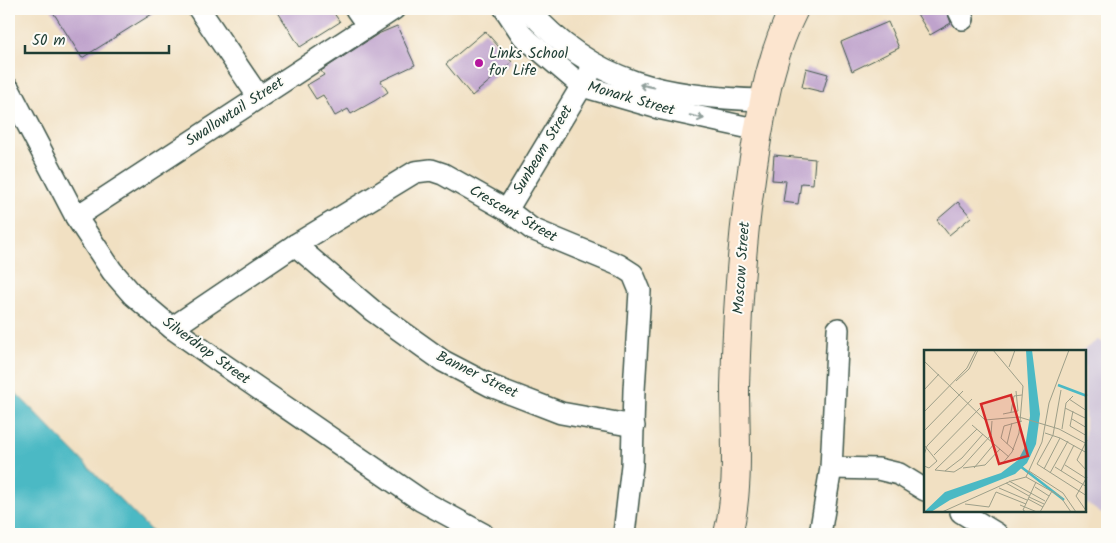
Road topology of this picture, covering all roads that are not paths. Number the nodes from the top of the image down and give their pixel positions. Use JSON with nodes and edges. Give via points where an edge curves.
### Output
{"nodes":[{"id":1,"x":199,"y":9,"type":"edge"},
{"id":2,"x":356,"y":9,"type":"edge"},
{"id":3,"x":394,"y":9,"type":"edge"},
{"id":4,"x":504,"y":9,"type":"edge"},
{"id":5,"x":794,"y":9,"type":"edge"},
{"id":6,"x":534,"y":15,"type":"edge"},
{"id":7,"x":368,"y":26,"type":"junction"},
{"id":8,"x":523,"y":36,"type":"junction"},
{"id":9,"x":595,"y":65,"type":"junction"},
{"id":10,"x":582,"y":86,"type":"junction"},
{"id":11,"x":9,"y":90,"type":"edge"},
{"id":12,"x":258,"y":96,"type":"junction"},
{"id":13,"x":764,"y":100,"type":"junction"},
{"id":14,"x":759,"y":130,"type":"junction"},
{"id":15,"x":507,"y":210,"type":"junction"},
{"id":16,"x":76,"y":217,"type":"junction"},
{"id":17,"x":295,"y":244,"type":"junction"},
{"id":18,"x":172,"y":328,"type":"junction"},
{"id":19,"x":838,"y":329,"type":"dead end"},
{"id":20,"x":634,"y":426,"type":"junction"},
{"id":21,"x":831,"y":468,"type":"junction"},
{"id":22,"x":924,"y":489,"type":"edge"},
{"id":23,"x":963,"y":513,"type":"edge"},
{"id":24,"x":483,"y":534,"type":"edge"},
{"id":25,"x":624,"y":534,"type":"edge"},
{"id":26,"x":728,"y":534,"type":"edge"},
{"id":27,"x":820,"y":534,"type":"edge"},
{"id":28,"x":997,"y":534,"type":"edge"}],
"edges":[{"from":1,"to":12,"type":"street"},
{"from":2,"to":7,"type":"street"},
{"from":3,"to":7,"type":"street","name":"Swallowtail Street"},
{"from":4,"to":8,"type":"street","name":"Monark Street"},
{"from":5,"to":13,"type":"street","name":"Moscow Street","via":[[772,61]]},
{"from":6,"to":8,"type":"street"},
{"from":6,"to":9,"type":"street","name":"Monark Street","via":[[550,33]]},
{"from":7,"to":12,"type":"street","name":"Swallowtail Street"},
{"from":8,"to":10,"type":"street","name":"Monark Street"},
{"from":9,"to":10,"type":"street","name":"Sunbeam Street"},
{"from":13,"to":9,"type":"street","name":"Monark Street","one_way":true,"via":[[712,99],[629,82]]},
{"from":10,"to":14,"type":"street","name":"Monark Street","one_way":true,"via":[[658,108]]},
{"from":10,"to":15,"type":"street","name":"Sunbeam Street"},
{"from":11,"to":16,"type":"street","name":"Silverdrop Street"},
{"from":12,"to":16,"type":"street","name":"Swallowtail Street"},
{"from":13,"to":14,"type":"street","name":"Moscow Street"},
{"from":14,"to":26,"type":"street","name":"Moscow Street","via":[[745,218],[739,288],[734,482]]},
{"from":15,"to":17,"type":"street","name":"Crescent Street","via":[[443,174],[430,170],[415,172]]},
{"from":15,"to":20,"type":"street","name":"Crescent Street","via":[[532,229],[619,265],[633,274],[640,291]]},
{"from":16,"to":18,"type":"street","name":"Silverdrop Street","via":[[112,271],[133,295]]},
{"from":17,"to":18,"type":"street","name":"Crescent Street"},
{"from":17,"to":20,"type":"street","name":"Banner Street","via":[[373,311],[443,361],[491,386],[561,413]]},
{"from":18,"to":24,"type":"street","name":"Silverdrop Street","via":[[422,501]]},
{"from":19,"to":21,"type":"street"},
{"from":20,"to":25,"type":"street","name":"Crescent Street"},
{"from":21,"to":22,"type":"street","via":[[885,470],[899,474]]},
{"from":21,"to":27,"type":"street"},
{"from":23,"to":28,"type":"street"}]}
